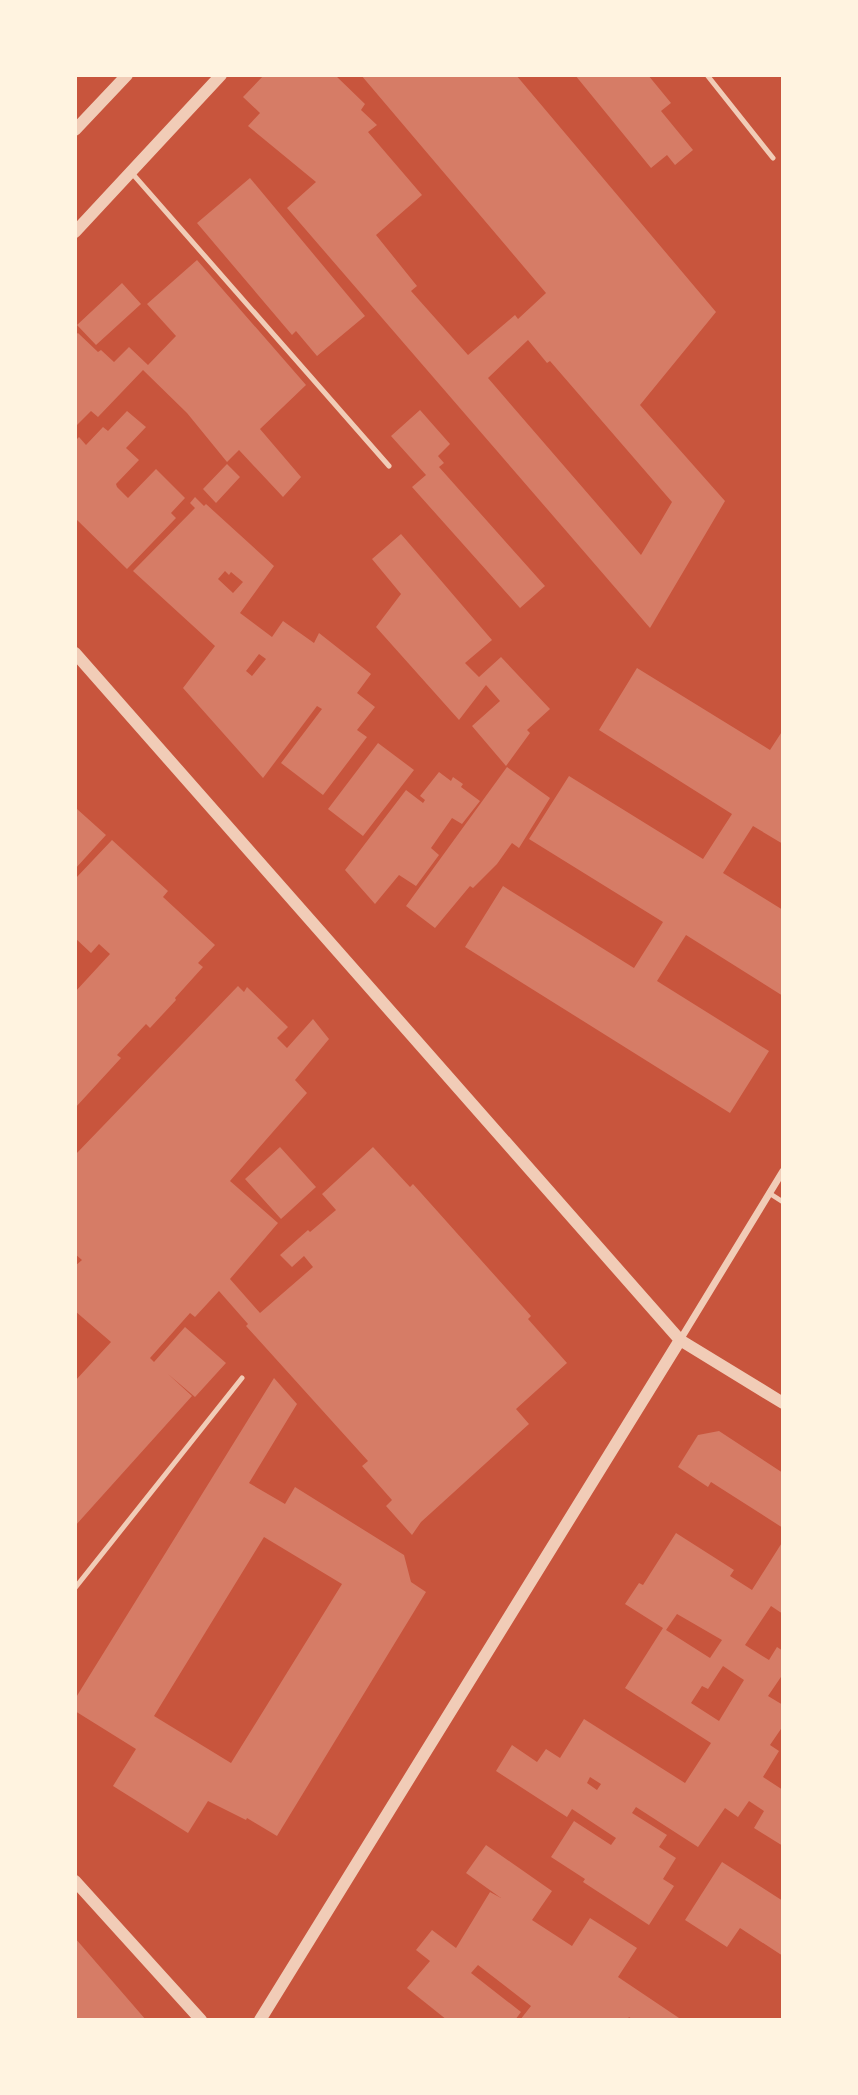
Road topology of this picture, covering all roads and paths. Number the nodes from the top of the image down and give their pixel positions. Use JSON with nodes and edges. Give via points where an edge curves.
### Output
{"nodes":[{"id":1,"x":127,"y":75,"type":"edge"},
{"id":2,"x":221,"y":75,"type":"edge"},
{"id":3,"x":707,"y":75,"type":"edge"},
{"id":4,"x":75,"y":130,"type":"edge"},
{"id":5,"x":773,"y":158,"type":"dead end"},
{"id":6,"x":131,"y":172,"type":"junction"},
{"id":7,"x":75,"y":232,"type":"edge"},
{"id":8,"x":389,"y":466,"type":"dead end"},
{"id":9,"x":75,"y":653,"type":"edge"},
{"id":10,"x":783,"y":1171,"type":"edge"},
{"id":11,"x":769,"y":1193,"type":"junction"},
{"id":12,"x":783,"y":1202,"type":"edge"},
{"id":13,"x":680,"y":1340,"type":"junction"},
{"id":14,"x":242,"y":1378,"type":"dead end"},
{"id":15,"x":783,"y":1404,"type":"edge"},
{"id":16,"x":75,"y":1588,"type":"edge"},
{"id":17,"x":75,"y":1881,"type":"edge"},
{"id":18,"x":201,"y":2020,"type":"edge"},
{"id":19,"x":260,"y":2020,"type":"edge"}],
"edges":[{"from":1,"to":4,"type":"street"},
{"from":2,"to":6,"type":"street"},
{"from":3,"to":5,"type":"lane"},
{"from":6,"to":7,"type":"street"},
{"from":6,"to":8,"type":"lane"},
{"from":9,"to":13,"type":"street"},
{"from":10,"to":11,"type":"street"},
{"from":11,"to":12,"type":"lane"},
{"from":11,"to":13,"type":"street"},
{"from":13,"to":15,"type":"street"},
{"from":13,"to":19,"type":"street"},
{"from":14,"to":16,"type":"lane"},
{"from":17,"to":18,"type":"street"}]}
